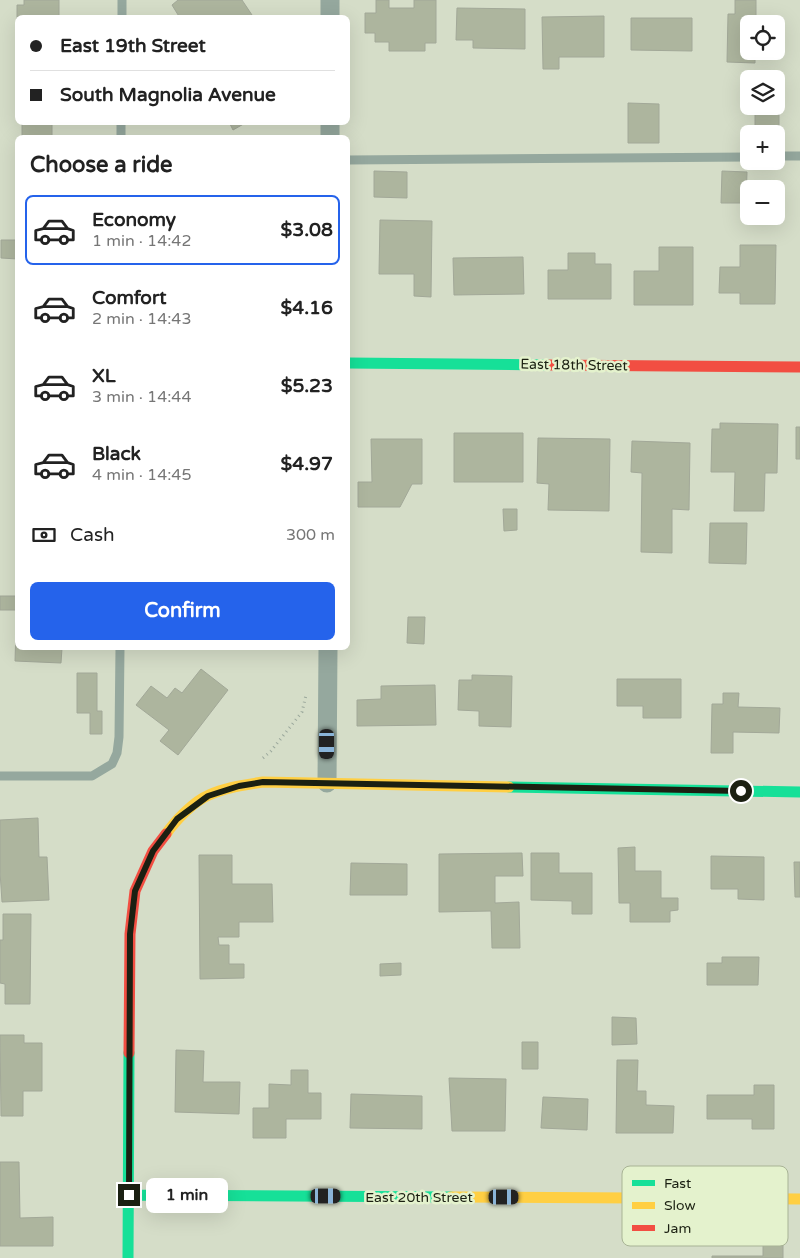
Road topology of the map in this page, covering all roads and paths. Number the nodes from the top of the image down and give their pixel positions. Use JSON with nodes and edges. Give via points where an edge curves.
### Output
{"nodes":[{"id":1,"x":122,"y":0,"type":"edge"},
{"id":2,"x":330,"y":0,"type":"edge"},
{"id":3,"x":122,"y":15,"type":"edge"},
{"id":4,"x":330,"y":15,"type":"edge"},
{"id":5,"x":785,"y":156,"type":"edge"},
{"id":6,"x":800,"y":156,"type":"edge"},
{"id":7,"x":740,"y":157,"type":"edge"},
{"id":8,"x":350,"y":160,"type":"edge"},
{"id":9,"x":350,"y":363,"type":"edge"},
{"id":10,"x":800,"y":367,"type":"edge"},
{"id":11,"x":120,"y":650,"type":"edge"},
{"id":12,"x":328,"y":650,"type":"edge"},
{"id":13,"x":306,"y":694,"type":"dead end"},
{"id":14,"x":259,"y":761,"type":"dead end"},
{"id":15,"x":0,"y":776,"type":"edge"},
{"id":16,"x":327,"y":783,"type":"junction"},
{"id":17,"x":800,"y":792,"type":"edge"},
{"id":18,"x":129,"y":1195,"type":"junction"},
{"id":19,"x":622,"y":1198,"type":"edge"},
{"id":20,"x":128,"y":1258,"type":"edge"}],
"edges":[{"from":1,"to":3,"type":"lane"},
{"from":2,"to":4,"type":"street"},
{"from":5,"to":6,"type":"lane"},
{"from":7,"to":8,"type":"lane"},
{"from":9,"to":10,"type":"street","name":"East 18th Street"},
{"from":11,"to":15,"type":"lane","via":[[119,737],[112,764],[92,776]]},
{"from":12,"to":16,"type":"street"},
{"from":13,"to":14,"type":"path","via":[[302,712]]},
{"from":16,"to":17,"type":"street"},
{"from":16,"to":18,"type":"street","via":[[263,782],[208,796],[177,819],[153,851],[135,891],[130,934]]},
{"from":18,"to":19,"type":"street","name":"East 20th Street"},
{"from":18,"to":20,"type":"street"}]}
